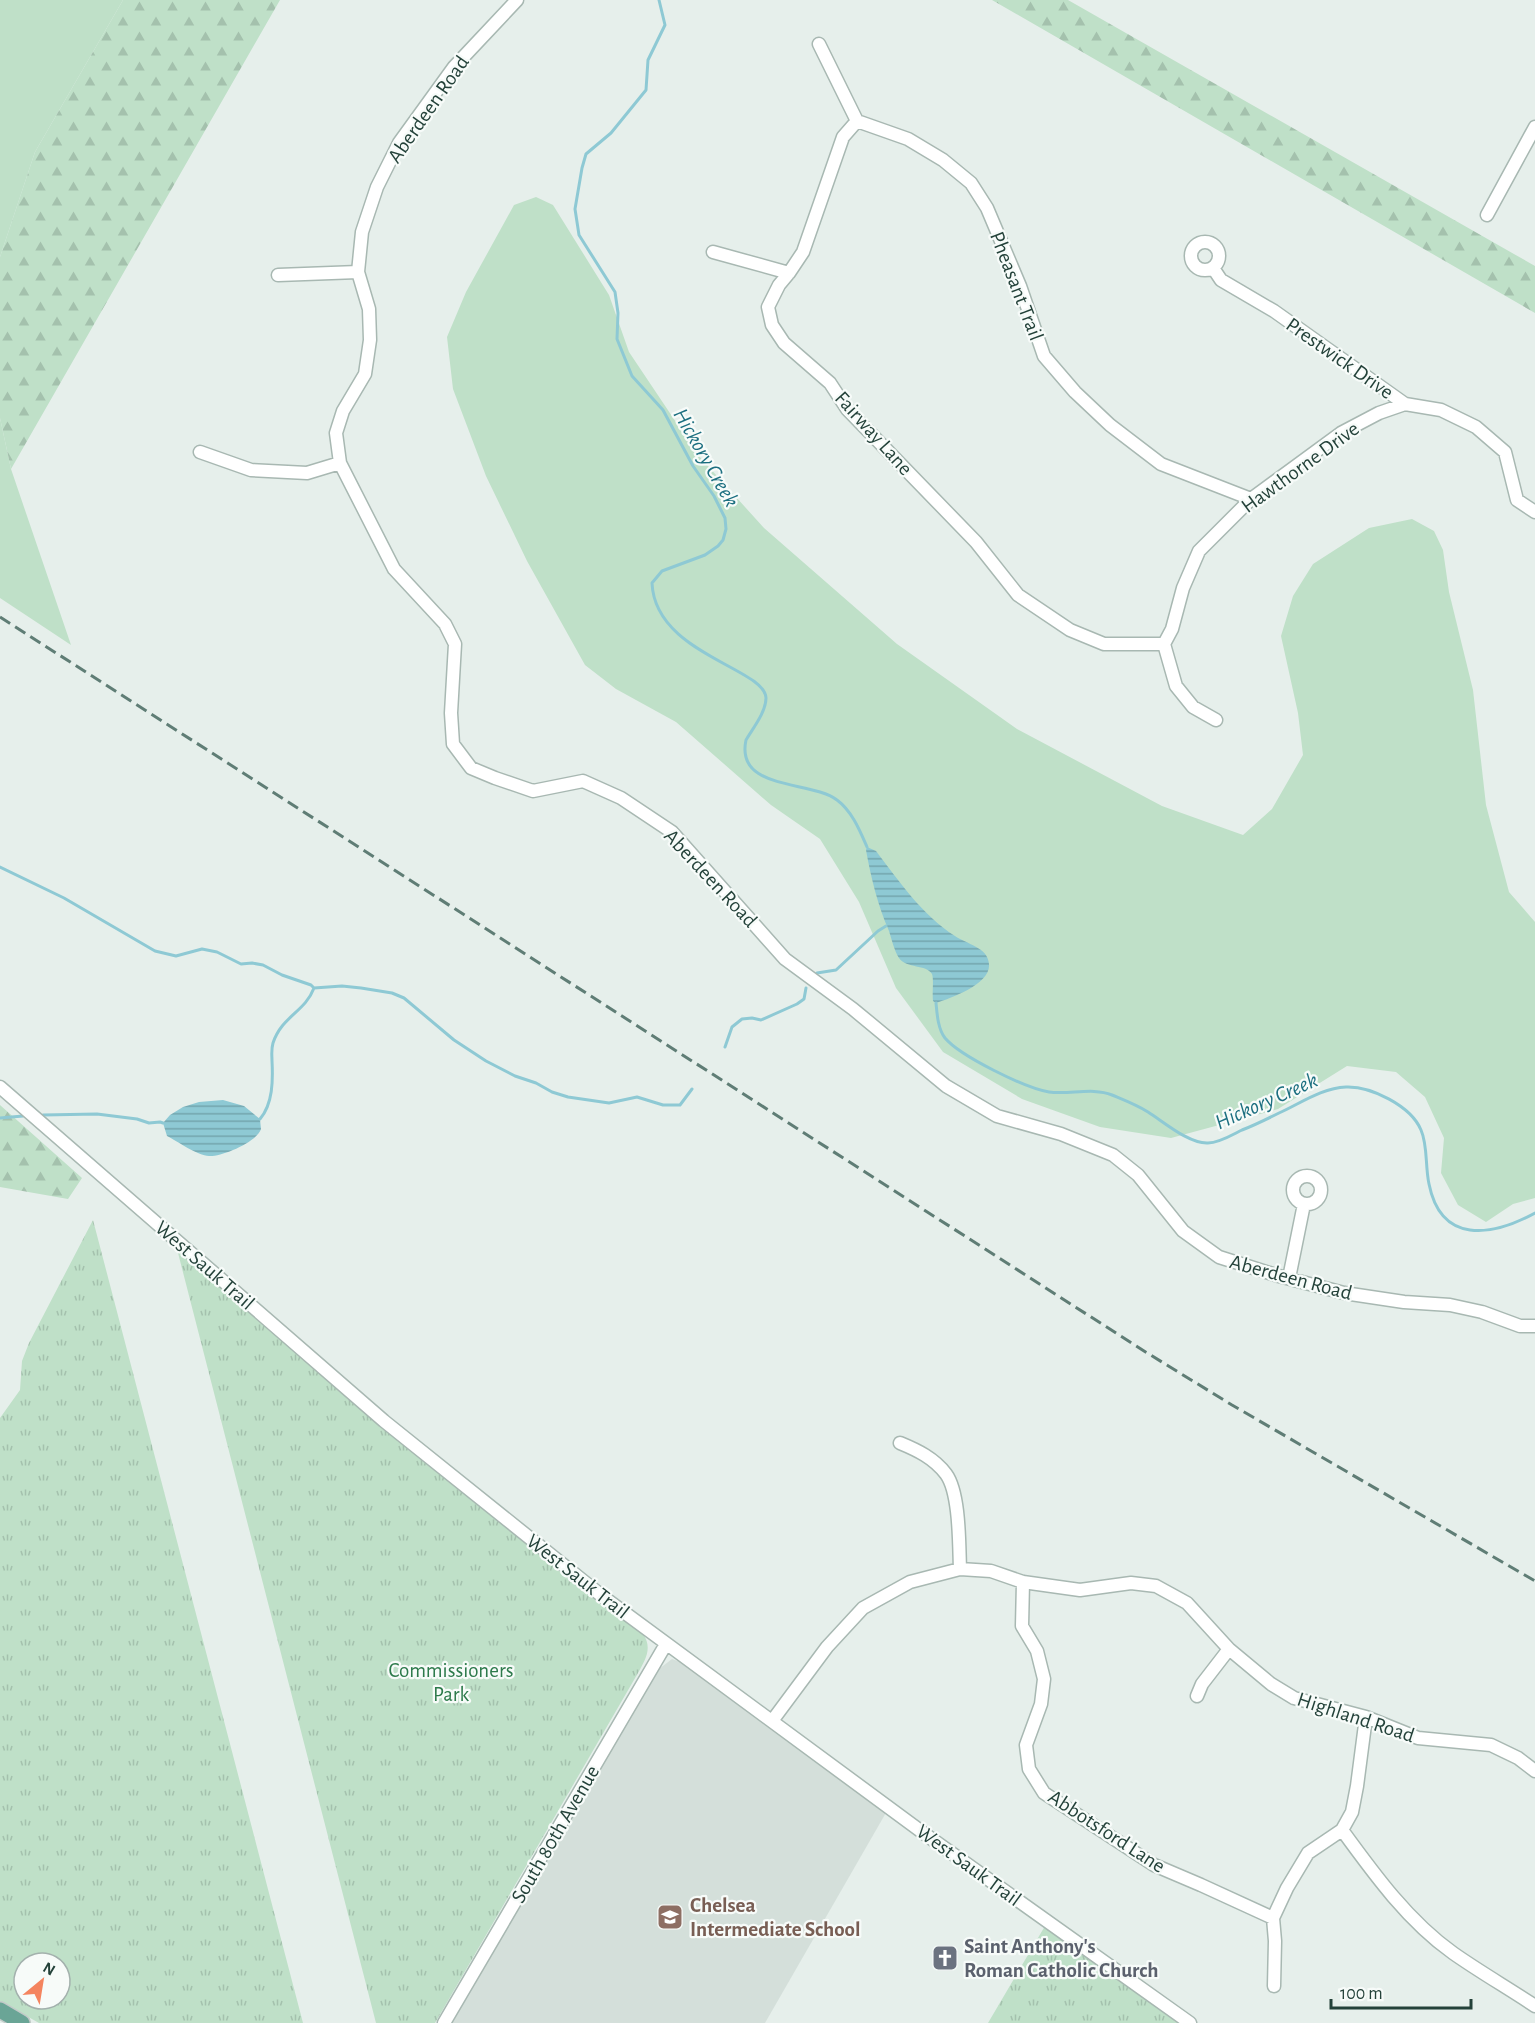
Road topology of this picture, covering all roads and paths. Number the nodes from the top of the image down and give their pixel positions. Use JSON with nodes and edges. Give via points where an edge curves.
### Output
{"nodes":[{"id":1,"x":518,"y":0,"type":"edge"},
{"id":2,"x":819,"y":44,"type":"dead end"},
{"id":3,"x":857,"y":121,"type":"junction"},
{"id":4,"x":1535,"y":127,"type":"edge"},
{"id":5,"x":1487,"y":214,"type":"dead end"},
{"id":6,"x":713,"y":252,"type":"dead end"},
{"id":7,"x":1213,"y":268,"type":"dead end"},
{"id":8,"x":358,"y":272,"type":"junction"},
{"id":9,"x":789,"y":273,"type":"junction"},
{"id":10,"x":278,"y":275,"type":"dead end"},
{"id":11,"x":1405,"y":404,"type":"junction"},
{"id":12,"x":200,"y":452,"type":"dead end"},
{"id":13,"x":340,"y":463,"type":"junction"},
{"id":14,"x":1251,"y":499,"type":"junction"},
{"id":15,"x":1535,"y":512,"type":"edge"},
{"id":16,"x":1164,"y":644,"type":"junction"},
{"id":17,"x":1216,"y":720,"type":"dead end"},
{"id":18,"x":0,"y":1087,"type":"edge"},
{"id":19,"x":1304,"y":1204,"type":"dead end"},
{"id":20,"x":1289,"y":1278,"type":"junction"},
{"id":21,"x":1535,"y":1326,"type":"edge"},
{"id":22,"x":900,"y":1443,"type":"dead end"},
{"id":23,"x":960,"y":1569,"type":"junction"},
{"id":24,"x":1023,"y":1582,"type":"junction"},
{"id":25,"x":666,"y":1644,"type":"junction"},
{"id":26,"x":1229,"y":1649,"type":"junction"},
{"id":27,"x":1197,"y":1696,"type":"dead end"},
{"id":28,"x":1366,"y":1717,"type":"junction"},
{"id":29,"x":772,"y":1721,"type":"junction"},
{"id":30,"x":1535,"y":1771,"type":"edge"},
{"id":31,"x":1342,"y":1830,"type":"junction"},
{"id":32,"x":1273,"y":1918,"type":"junction"},
{"id":33,"x":1274,"y":1986,"type":"dead end"},
{"id":34,"x":1535,"y":2006,"type":"edge"},
{"id":35,"x":0,"y":2010,"type":"edge"},
{"id":36,"x":22,"y":2023,"type":"edge"},
{"id":37,"x":444,"y":2023,"type":"edge"},
{"id":38,"x":1190,"y":2023,"type":"edge"}],
"edges":[{"from":1,"to":8,"type":"street","name":"Aberdeen Road","via":[[454,67],[399,143],[377,187],[362,232]]},
{"from":2,"to":3,"type":"street"},
{"from":3,"to":9,"type":"street","name":"Fairway Lane","via":[[843,137],[802,252]]},
{"from":3,"to":14,"type":"street","name":"Pheasant Trail","via":[[908,139],[971,183],[987,208],[1020,286],[1044,356],[1075,392],[1161,464]]},
{"from":4,"to":5,"type":"street"},
{"from":6,"to":9,"type":"street"},
{"from":7,"to":11,"type":"street","name":"Prestwick Drive","via":[[1221,280],[1274,311]]},
{"from":8,"to":10,"type":"street"},
{"from":8,"to":13,"type":"street","name":"Aberdeen Road","via":[[369,309],[370,340],[365,374],[343,411],[336,433]]},
{"from":9,"to":16,"type":"street","name":"Fairway Lane","via":[[778,285],[768,307],[772,325],[784,343],[830,383],[847,409],[976,542],[1018,595],[1070,630],[1104,644]]},
{"from":11,"to":14,"type":"street","name":"Hawthorne Drive","via":[[1341,433]]},
{"from":11,"to":15,"type":"street","name":"Prestwick Drive","via":[[1441,410],[1476,426],[1505,452],[1516,500]]},
{"from":12,"to":13,"type":"street","via":[[251,470],[307,473]]},
{"from":13,"to":20,"type":"street","name":"Aberdeen Road","via":[[394,569],[445,624],[455,644],[453,744],[471,768],[533,791],[583,781],[621,798],[672,832],[785,959],[946,1086],[997,1116],[1061,1134],[1113,1155],[1138,1175],[1183,1230],[1219,1257]]},
{"from":14,"to":16,"type":"street","name":"Hawthorne Drive","via":[[1199,551]]},
{"from":16,"to":17,"type":"street","via":[[1176,686],[1193,707]]},
{"from":18,"to":25,"type":"street","name":"West Sauk Trail","via":[[384,1421]]},
{"from":19,"to":20,"type":"street"},
{"from":20,"to":21,"type":"street","name":"Aberdeen Road","via":[[1344,1293],[1450,1305],[1520,1326]]},
{"from":22,"to":23,"type":"street","via":[[921,1451],[947,1475],[957,1505]]},
{"from":23,"to":24,"type":"street","name":"Highland Road","via":[[991,1571]]},
{"from":23,"to":29,"type":"street","name":"Highland Road","via":[[910,1582],[863,1608],[827,1647]]},
{"from":24,"to":26,"type":"street","name":"Highland Road","via":[[1080,1590],[1131,1583],[1156,1586],[1186,1603]]},
{"from":24,"to":32,"type":"street","name":"Abbotsford Lane","via":[[1022,1626],[1037,1651],[1044,1679],[1041,1704],[1026,1745],[1029,1769],[1044,1793],[1154,1865]]},
{"from":25,"to":29,"type":"street","name":"West Sauk Trail"},
{"from":25,"to":37,"type":"street","name":"South 80th Avenue"},
{"from":26,"to":27,"type":"street"},
{"from":26,"to":28,"type":"street","name":"Highland Road","via":[[1294,1698]]},
{"from":28,"to":30,"type":"street","name":"Highland Road","via":[[1418,1738],[1491,1745]]},
{"from":28,"to":31,"type":"street","via":[[1356,1795]]},
{"from":29,"to":38,"type":"street","name":"West Sauk Trail"},
{"from":31,"to":32,"type":"street","via":[[1308,1853]]},
{"from":31,"to":34,"type":"street","via":[[1414,1919],[1452,1953]]},
{"from":32,"to":33,"type":"street"},
{"from":35,"to":36,"type":"main road"}]}
